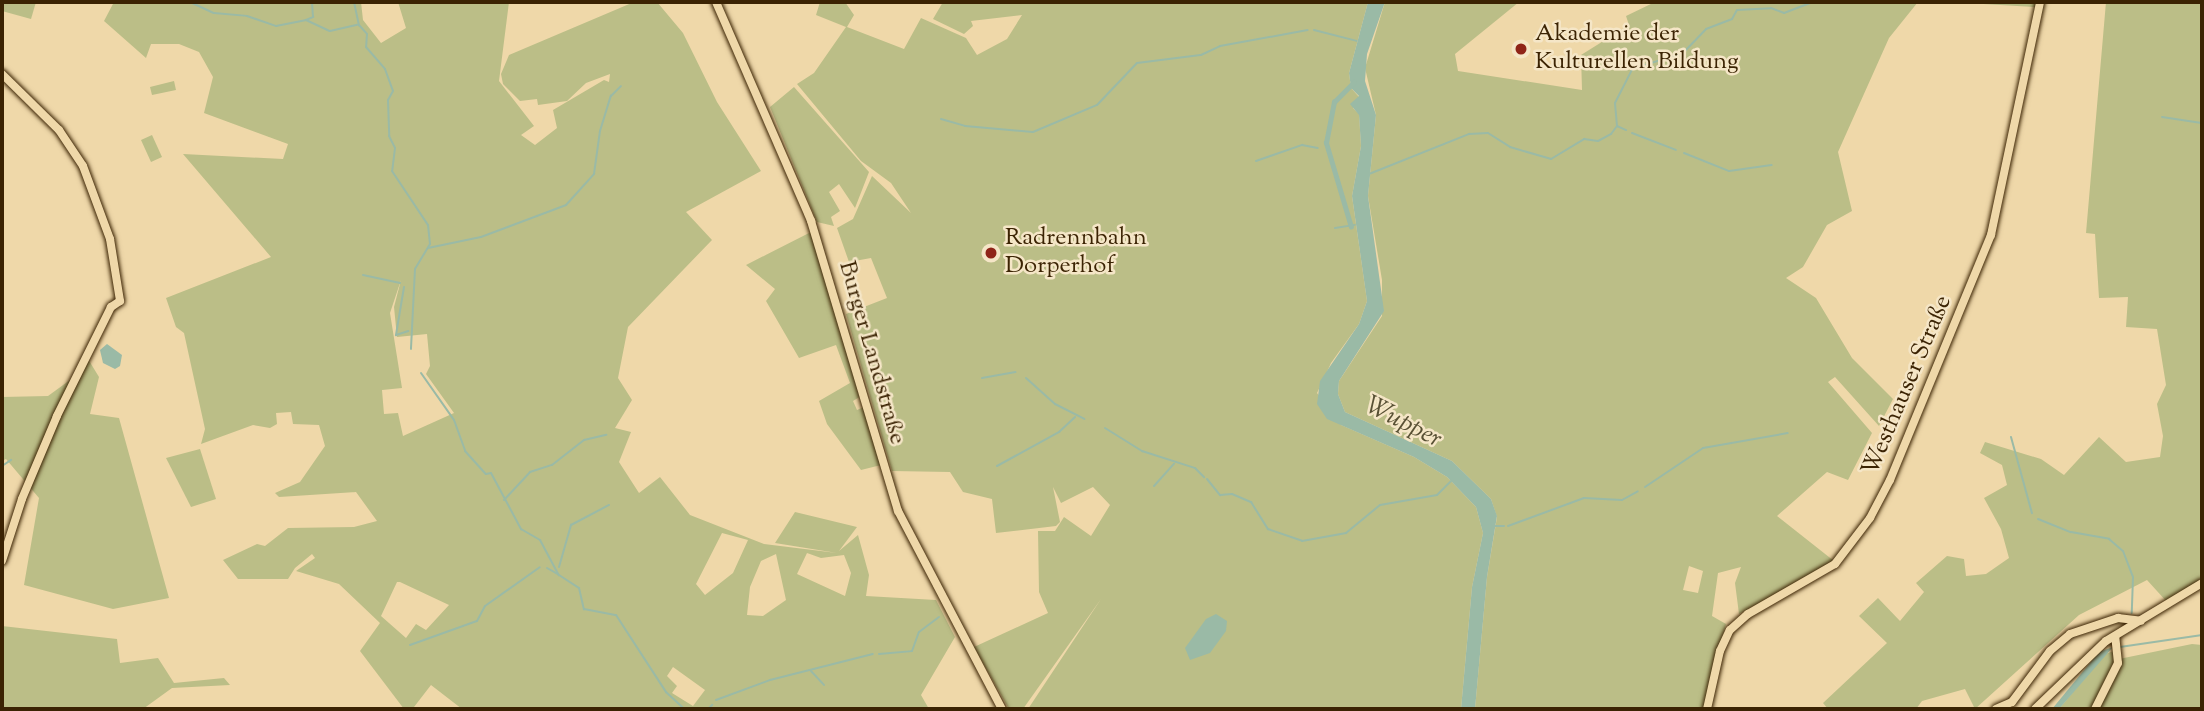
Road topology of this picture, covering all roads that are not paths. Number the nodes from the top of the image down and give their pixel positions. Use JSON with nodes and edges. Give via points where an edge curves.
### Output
{"nodes":[{"id":1,"x":716,"y":2,"type":"edge"},
{"id":2,"x":2039,"y":6,"type":"edge"},
{"id":3,"x":2,"y":74,"type":"edge"},
{"id":4,"x":2,"y":561,"type":"edge"},
{"id":5,"x":2202,"y":583,"type":"edge"},
{"id":6,"x":2141,"y":621,"type":"junction"},
{"id":7,"x":2115,"y":636,"type":"junction"},
{"id":8,"x":1002,"y":709,"type":"edge"},
{"id":9,"x":1707,"y":709,"type":"edge"},
{"id":10,"x":1996,"y":709,"type":"edge"},
{"id":11,"x":2035,"y":709,"type":"edge"},
{"id":12,"x":2095,"y":709,"type":"edge"}],
"edges":[{"from":1,"to":8,"type":"main road","name":"Burger Landstraße","via":[[811,221],[898,511]]},
{"from":2,"to":9,"type":"main road","name":"Westhauser Straße","via":[[1991,235],[1883,495],[1835,564],[1748,614],[1730,630],[1720,651]]},
{"from":3,"to":4,"type":"main road","via":[[57,128],[83,166],[110,239],[120,301],[111,307],[57,416]]},
{"from":5,"to":6,"type":"main road"},
{"from":6,"to":7,"type":"main road"},
{"from":6,"to":10,"type":"main road","via":[[2118,618],[2070,634],[2050,651],[2012,702]]},
{"from":7,"to":11,"type":"main road"},
{"from":7,"to":12,"type":"main road","via":[[2117,664]]}]}
